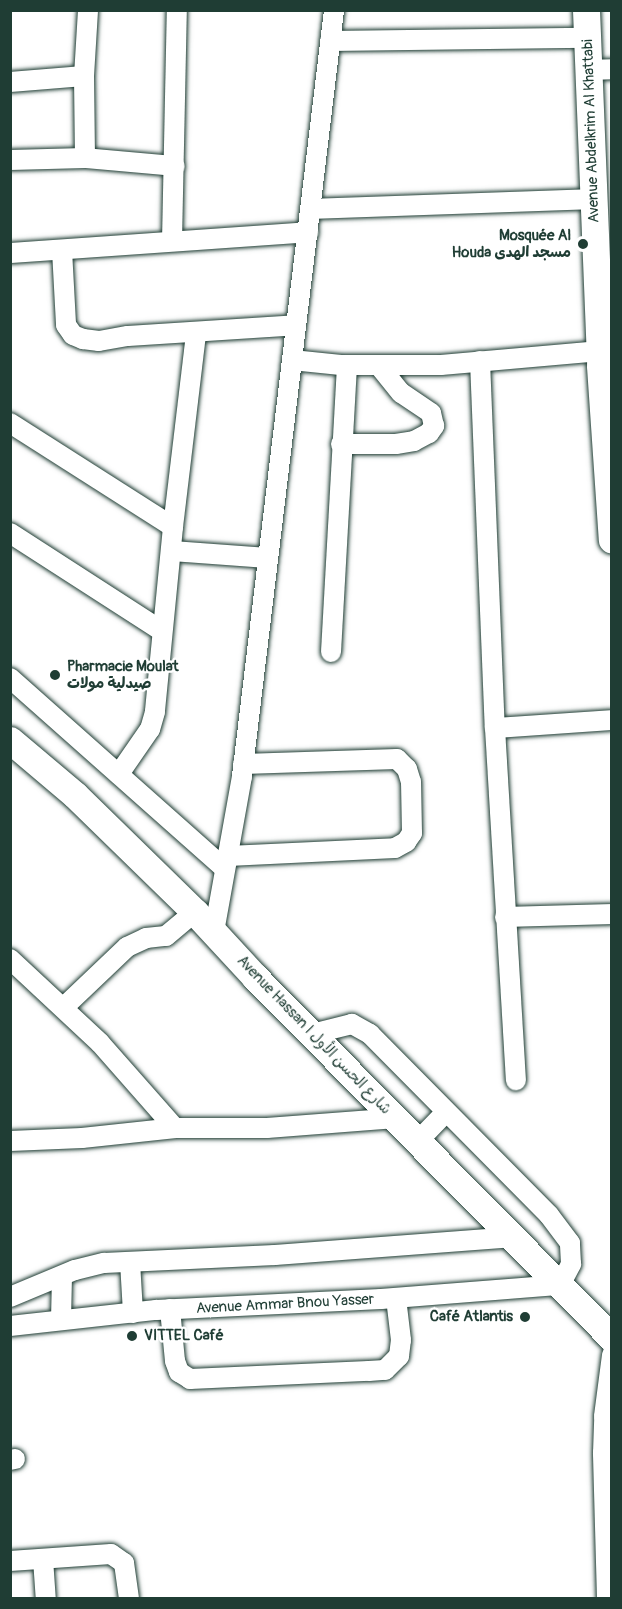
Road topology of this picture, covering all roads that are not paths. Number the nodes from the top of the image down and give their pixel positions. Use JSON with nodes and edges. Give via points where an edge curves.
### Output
{"nodes":[{"id":1,"x":88,"y":10,"type":"edge"},
{"id":2,"x":177,"y":10,"type":"edge"},
{"id":3,"x":334,"y":10,"type":"edge"},
{"id":4,"x":586,"y":10,"type":"edge"},
{"id":5,"x":587,"y":38,"type":"junction"},
{"id":6,"x":330,"y":41,"type":"junction"},
{"id":7,"x":600,"y":70,"type":"edge"},
{"id":8,"x":84,"y":76,"type":"junction"},
{"id":9,"x":10,"y":82,"type":"edge"},
{"id":10,"x":85,"y":158,"type":"junction"},
{"id":11,"x":10,"y":160,"type":"edge"},
{"id":12,"x":175,"y":166,"type":"junction"},
{"id":13,"x":599,"y":206,"type":"edge"},
{"id":14,"x":312,"y":208,"type":"junction"},
{"id":15,"x":308,"y":232,"type":"junction"},
{"id":16,"x":172,"y":241,"type":"junction"},
{"id":17,"x":62,"y":250,"type":"junction"},
{"id":18,"x":10,"y":253,"type":"edge"},
{"id":19,"x":296,"y":325,"type":"junction"},
{"id":20,"x":195,"y":333,"type":"junction"},
{"id":21,"x":292,"y":360,"type":"junction"},
{"id":22,"x":480,"y":361,"type":"junction"},
{"id":23,"x":604,"y":361,"type":"edge"},
{"id":24,"x":347,"y":365,"type":"junction"},
{"id":25,"x":379,"y":366,"type":"junction"},
{"id":26,"x":10,"y":423,"type":"edge"},
{"id":27,"x":341,"y":444,"type":"junction"},
{"id":28,"x":609,"y":461,"type":"edge"},
{"id":29,"x":173,"y":526,"type":"junction"},
{"id":30,"x":10,"y":533,"type":"edge"},
{"id":31,"x":612,"y":540,"type":"edge"},
{"id":32,"x":172,"y":551,"type":"junction"},
{"id":33,"x":268,"y":558,"type":"junction"},
{"id":34,"x":162,"y":631,"type":"junction"},
{"id":35,"x":331,"y":652,"type":"dead end"},
{"id":36,"x":10,"y":678,"type":"edge"},
{"id":37,"x":612,"y":720,"type":"edge"},
{"id":38,"x":495,"y":728,"type":"junction"},
{"id":39,"x":10,"y":740,"type":"edge"},
{"id":40,"x":243,"y":764,"type":"junction"},
{"id":41,"x":119,"y":774,"type":"junction"},
{"id":42,"x":226,"y":862,"type":"junction"},
{"id":43,"x":195,"y":912,"type":"junction"},
{"id":44,"x":612,"y":914,"type":"edge"},
{"id":45,"x":505,"y":917,"type":"junction"},
{"id":46,"x":214,"y":932,"type":"junction"},
{"id":47,"x":10,"y":959,"type":"edge"},
{"id":48,"x":64,"y":1007,"type":"junction"},
{"id":49,"x":312,"y":1034,"type":"junction"},
{"id":50,"x":516,"y":1080,"type":"dead end"},
{"id":51,"x":446,"y":1112,"type":"junction"},
{"id":52,"x":396,"y":1119,"type":"junction"},
{"id":53,"x":175,"y":1128,"type":"junction"},
{"id":54,"x":10,"y":1141,"type":"edge"},
{"id":55,"x":418,"y":1141,"type":"junction"},
{"id":56,"x":514,"y":1237,"type":"junction"},
{"id":57,"x":130,"y":1262,"type":"junction"},
{"id":58,"x":62,"y":1276,"type":"junction"},
{"id":59,"x":560,"y":1285,"type":"junction"},
{"id":60,"x":10,"y":1297,"type":"edge"},
{"id":61,"x":396,"y":1298,"type":"junction"},
{"id":62,"x":170,"y":1310,"type":"junction"},
{"id":63,"x":133,"y":1313,"type":"junction"},
{"id":64,"x":61,"y":1320,"type":"junction"},
{"id":65,"x":10,"y":1326,"type":"edge"},
{"id":66,"x":612,"y":1338,"type":"edge"},
{"id":67,"x":612,"y":1355,"type":"edge"},
{"id":68,"x":43,"y":1559,"type":"junction"},
{"id":69,"x":10,"y":1561,"type":"edge"},
{"id":70,"x":46,"y":1599,"type":"edge"},
{"id":71,"x":129,"y":1599,"type":"edge"},
{"id":72,"x":607,"y":1599,"type":"edge"}],
"edges":[{"from":1,"to":8,"type":"street"},
{"from":2,"to":12,"type":"street"},
{"from":3,"to":6,"type":"street"},
{"from":4,"to":5,"type":"main road","name":"Avenue Abdelkrim Al Khattabi"},
{"from":5,"to":6,"type":"street"},
{"from":5,"to":7,"type":"main road","name":"Avenue Abdelkrim Al Khattabi"},
{"from":6,"to":14,"type":"street"},
{"from":7,"to":13,"type":"main road","name":"Avenue Abdelkrim Al Khattabi"},
{"from":8,"to":9,"type":"street"},
{"from":8,"to":10,"type":"street"},
{"from":10,"to":11,"type":"street"},
{"from":10,"to":12,"type":"street"},
{"from":12,"to":16,"type":"street"},
{"from":13,"to":14,"type":"street"},
{"from":13,"to":23,"type":"main road","name":"Avenue Abdelkrim Al Khattabi"},
{"from":14,"to":15,"type":"street"},
{"from":15,"to":16,"type":"street"},
{"from":15,"to":19,"type":"street"},
{"from":16,"to":17,"type":"street"},
{"from":17,"to":18,"type":"street"},
{"from":17,"to":20,"type":"street","via":[[66,325],[73,335],[99,341]]},
{"from":19,"to":20,"type":"street"},
{"from":19,"to":21,"type":"street"},
{"from":20,"to":29,"type":"street"},
{"from":21,"to":24,"type":"street"},
{"from":21,"to":33,"type":"street"},
{"from":22,"to":23,"type":"street"},
{"from":22,"to":25,"type":"street"},
{"from":22,"to":38,"type":"street"},
{"from":23,"to":28,"type":"main road","name":"Avenue Abdelkrim Al Khattabi"},
{"from":24,"to":25,"type":"street"},
{"from":24,"to":27,"type":"street"},
{"from":25,"to":27,"type":"street","via":[[401,393],[431,413],[434,426],[414,441]]},
{"from":26,"to":29,"type":"street"},
{"from":27,"to":35,"type":"street"},
{"from":28,"to":31,"type":"main road","name":"Avenue Abdelkrim Al Khattabi"},
{"from":29,"to":32,"type":"street"},
{"from":30,"to":34,"type":"street"},
{"from":32,"to":33,"type":"street"},
{"from":32,"to":34,"type":"street"},
{"from":33,"to":40,"type":"street"},
{"from":34,"to":41,"type":"street","via":[[150,729]]},
{"from":36,"to":41,"type":"street"},
{"from":37,"to":38,"type":"street"},
{"from":38,"to":45,"type":"street"},
{"from":39,"to":43,"type":"main road","name":"Avenue Hassan I شارع الحسن الأول","via":[[75,795]]},
{"from":40,"to":42,"type":"street"},
{"from":40,"to":42,"type":"street","via":[[397,759],[407,769],[411,782],[412,833],[395,848]]},
{"from":41,"to":42,"type":"street"},
{"from":42,"to":46,"type":"street"},
{"from":43,"to":46,"type":"main road","name":"Avenue Hassan I شارع الحسن الأول"},
{"from":43,"to":48,"type":"street","via":[[166,936],[146,938],[127,947]]},
{"from":44,"to":45,"type":"street"},
{"from":45,"to":50,"type":"street"},
{"from":46,"to":49,"type":"main road","name":"Avenue Hassan I شارع الحسن الأول"},
{"from":47,"to":48,"type":"street"},
{"from":48,"to":53,"type":"street"},
{"from":49,"to":51,"type":"street","via":[[352,1024],[370,1034]]},
{"from":49,"to":52,"type":"main road","name":"Avenue Hassan I شارع الحسن الأول"},
{"from":51,"to":55,"type":"street"},
{"from":51,"to":59,"type":"street","via":[[563,1231],[570,1243],[571,1264]]},
{"from":52,"to":53,"type":"street","via":[[267,1128]]},
{"from":52,"to":55,"type":"main road","name":"Avenue Hassan I شارع الحسن الأول"},
{"from":53,"to":54,"type":"street"},
{"from":55,"to":56,"type":"main road","name":"Avenue Hassan I شارع الحسن الأول"},
{"from":56,"to":57,"type":"street"},
{"from":56,"to":59,"type":"main road","name":"Avenue Hassan I شارع الحسن الأول"},
{"from":57,"to":58,"type":"street","via":[[88,1266]]},
{"from":57,"to":63,"type":"street"},
{"from":58,"to":60,"type":"street"},
{"from":58,"to":64,"type":"street"},
{"from":59,"to":61,"type":"street","name":"Avenue Ammar Bnou Yasser"},
{"from":59,"to":66,"type":"main road","name":"Avenue Hassan I شارع الحسن الأول"},
{"from":61,"to":62,"type":"street","name":"Avenue Ammar Bnou Yasser"},
{"from":61,"to":62,"type":"street","via":[[399,1356],[385,1370],[369,1371],[189,1378],[179,1372],[175,1360]]},
{"from":62,"to":63,"type":"street","name":"Avenue Ammar Bnou Yasser"},
{"from":63,"to":64,"type":"street","name":"Avenue Ammar Bnou Yasser"},
{"from":64,"to":65,"type":"street","name":"Avenue Ammar Bnou Yasser"},
{"from":67,"to":72,"type":"street","via":[[603,1444]]},
{"from":68,"to":69,"type":"street"},
{"from":68,"to":70,"type":"street"},
{"from":68,"to":71,"type":"street","via":[[101,1554],[118,1557],[124,1563]]}]}
